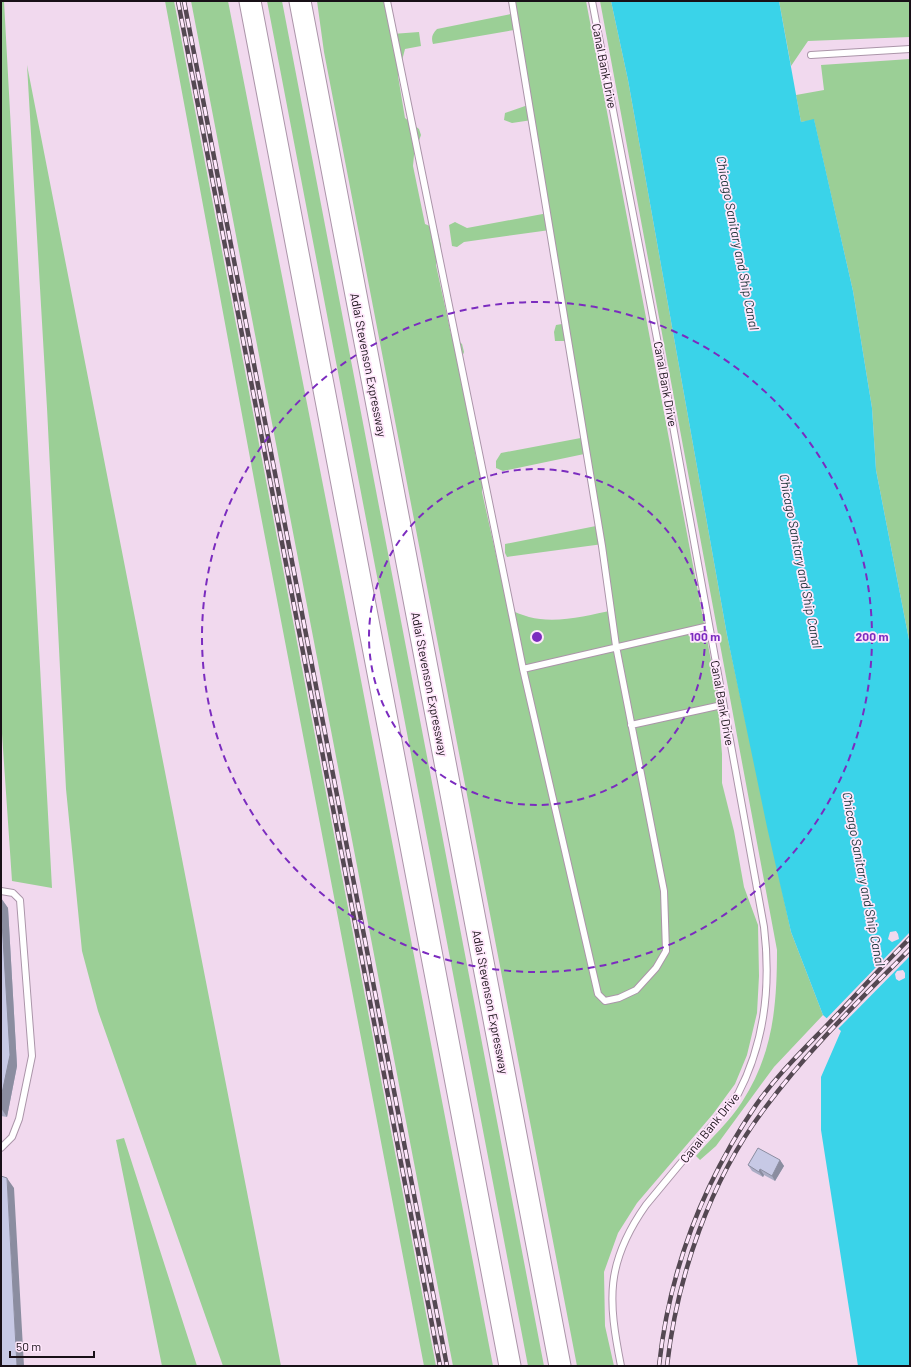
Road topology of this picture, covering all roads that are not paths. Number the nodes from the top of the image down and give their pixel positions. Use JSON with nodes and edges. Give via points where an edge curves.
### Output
{"nodes":[{"id":1,"x":250,"y":1,"type":"edge"},
{"id":2,"x":300,"y":1,"type":"edge"},
{"id":3,"x":388,"y":1,"type":"edge"},
{"id":4,"x":512,"y":1,"type":"edge"},
{"id":5,"x":592,"y":1,"type":"edge"},
{"id":6,"x":910,"y":49,"type":"edge"},
{"id":7,"x":811,"y":55,"type":"dead end"},
{"id":8,"x":709,"y":626,"type":"junction"},
{"id":9,"x":616,"y":646,"type":"junction"},
{"id":10,"x":523,"y":670,"type":"junction"},
{"id":11,"x":722,"y":705,"type":"junction"},
{"id":12,"x":631,"y":725,"type":"junction"},
{"id":13,"x":1,"y":891,"type":"edge"},
{"id":14,"x":1,"y":1148,"type":"edge"},
{"id":15,"x":510,"y":1366,"type":"edge"},
{"id":16,"x":560,"y":1366,"type":"edge"},
{"id":17,"x":621,"y":1366,"type":"edge"}],
"edges":[{"from":1,"to":15,"type":"highway"},
{"from":2,"to":16,"type":"highway","name":"Adlai Stevenson Expressway"},
{"from":3,"to":10,"type":"lane"},
{"from":4,"to":9,"type":"lane","via":[[602,546]]},
{"from":5,"to":8,"type":"lane","name":"Canal Bank Drive"},
{"from":6,"to":7,"type":"lane"},
{"from":8,"to":9,"type":"lane"},
{"from":8,"to":11,"type":"lane","name":"Canal Bank Drive"},
{"from":9,"to":10,"type":"lane"},
{"from":9,"to":12,"type":"lane"},
{"from":10,"to":12,"type":"lane","via":[[598,994],[604,1001],[619,998],[636,990],[656,968],[666,951],[664,891]]},
{"from":11,"to":12,"type":"lane"},
{"from":11,"to":17,"type":"lane","name":"Canal Bank Drive","via":[[764,927],[768,981],[766,1006],[754,1056],[738,1094],[646,1205],[633,1223],[620,1251],[613,1275],[611,1296],[614,1332]]},
{"from":13,"to":14,"type":"lane","via":[[13,893],[20,900],[32,1056],[20,1119],[12,1137]]}]}
